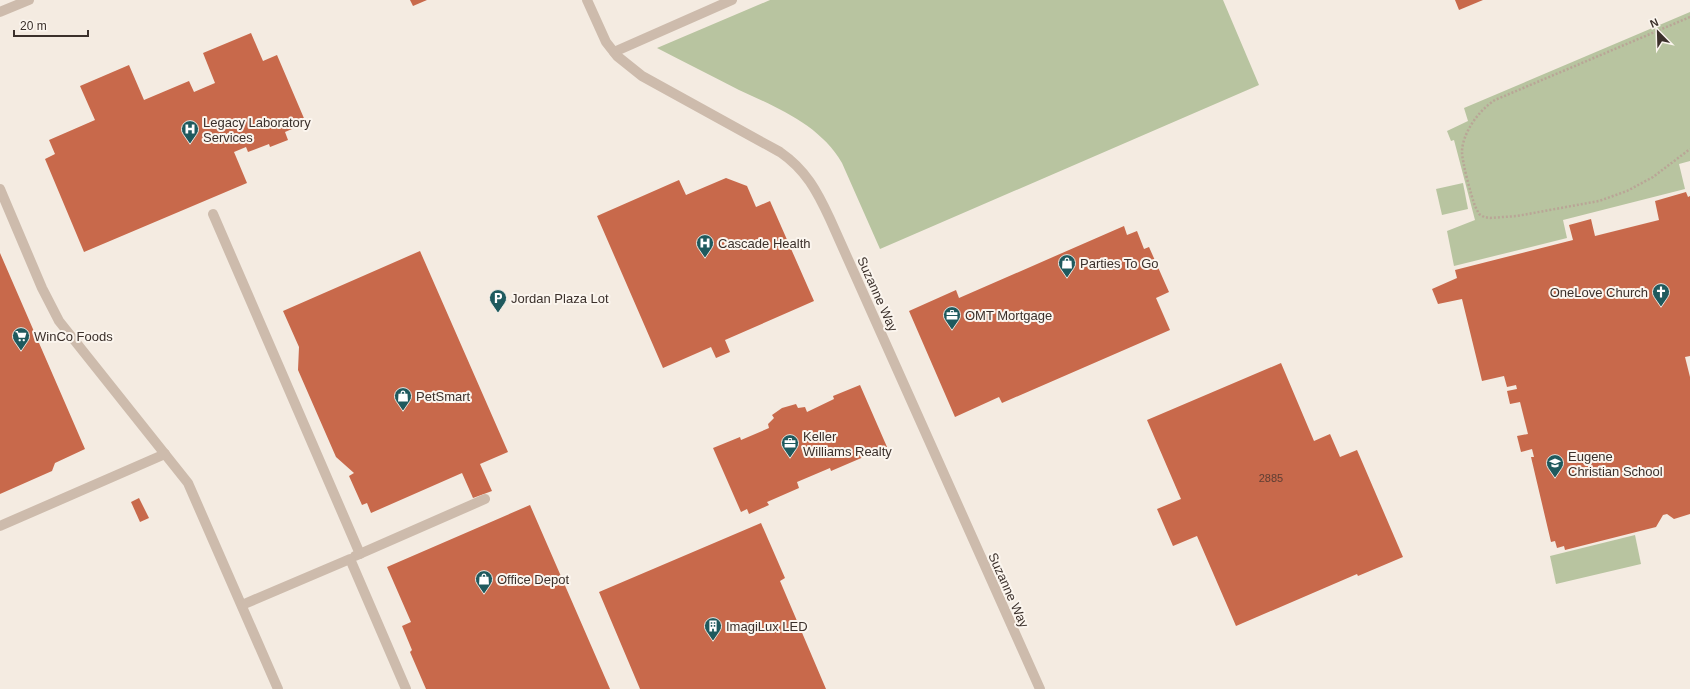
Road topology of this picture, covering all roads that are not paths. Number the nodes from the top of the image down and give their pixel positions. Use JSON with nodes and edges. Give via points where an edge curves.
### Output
{"nodes":[{"id":1,"x":29,"y":0,"type":"edge"},
{"id":2,"x":587,"y":0,"type":"edge"},
{"id":3,"x":732,"y":0,"type":"edge"},
{"id":4,"x":0,"y":12,"type":"edge"},
{"id":5,"x":614,"y":52,"type":"junction"},
{"id":6,"x":0,"y":189,"type":"edge"},
{"id":7,"x":213,"y":214,"type":"dead end"},
{"id":8,"x":165,"y":454,"type":"junction"},
{"id":9,"x":486,"y":499,"type":"dead end"},
{"id":10,"x":0,"y":526,"type":"edge"},
{"id":11,"x":360,"y":554,"type":"junction"},
{"id":12,"x":350,"y":559,"type":"junction"},
{"id":13,"x":242,"y":605,"type":"junction"},
{"id":14,"x":278,"y":689,"type":"edge"},
{"id":15,"x":406,"y":689,"type":"edge"},
{"id":16,"x":1040,"y":689,"type":"edge"}],
"edges":[{"from":1,"to":4,"type":"street"},
{"from":2,"to":5,"type":"street","name":"Suzanne Way","via":[[606,42]]},
{"from":3,"to":5,"type":"street"},
{"from":5,"to":16,"type":"street","name":"Suzanne Way","via":[[642,76],[780,152],[794,162],[806,176],[830,219]]},
{"from":6,"to":8,"type":"street","via":[[56,316]]},
{"from":7,"to":11,"type":"street"},
{"from":8,"to":10,"type":"street"},
{"from":8,"to":13,"type":"street","via":[[193,492]]},
{"from":9,"to":11,"type":"street"},
{"from":11,"to":12,"type":"street"},
{"from":12,"to":13,"type":"street"},
{"from":12,"to":15,"type":"street"},
{"from":13,"to":14,"type":"street"}]}
